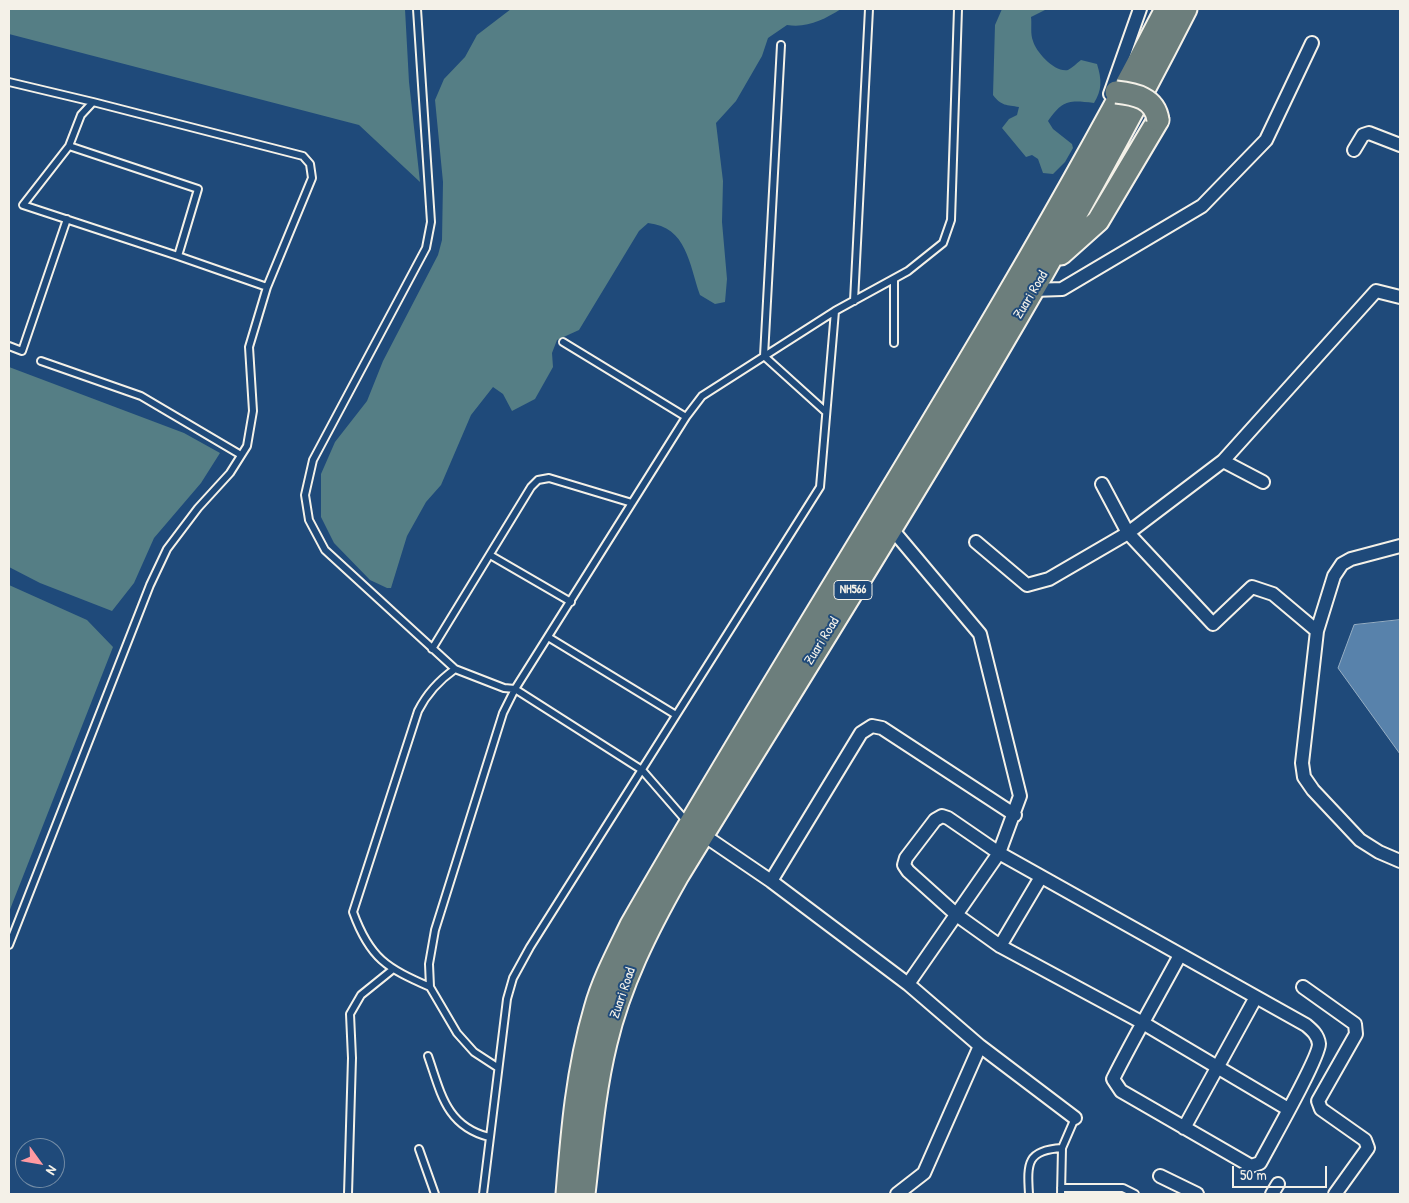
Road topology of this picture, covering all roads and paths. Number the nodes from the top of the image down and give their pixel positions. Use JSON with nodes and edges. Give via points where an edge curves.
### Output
{"nodes":[{"id":1,"x":410,"y":9,"type":"edge"},
{"id":2,"x":869,"y":9,"type":"edge"},
{"id":3,"x":958,"y":9,"type":"edge"},
{"id":4,"x":1140,"y":9,"type":"edge"},
{"id":5,"x":1166,"y":9,"type":"edge"},
{"id":6,"x":1186,"y":9,"type":"edge"},
{"id":7,"x":417,"y":11,"type":"edge"},
{"id":8,"x":1312,"y":43,"type":"dead end"},
{"id":9,"x":781,"y":45,"type":"dead end"},
{"id":10,"x":9,"y":82,"type":"edge"},
{"id":11,"x":1113,"y":93,"type":"junction"},
{"id":12,"x":93,"y":102,"type":"junction"},
{"id":13,"x":1400,"y":145,"type":"edge"},
{"id":14,"x":69,"y":146,"type":"junction"},
{"id":15,"x":1354,"y":150,"type":"dead end"},
{"id":16,"x":67,"y":219,"type":"junction"},
{"id":17,"x":178,"y":256,"type":"junction"},
{"id":18,"x":1041,"y":259,"type":"junction"},
{"id":19,"x":894,"y":279,"type":"junction"},
{"id":20,"x":267,"y":287,"type":"junction"},
{"id":21,"x":1033,"y":290,"type":"junction"},
{"id":22,"x":1400,"y":297,"type":"edge"},
{"id":23,"x":854,"y":301,"type":"junction"},
{"id":24,"x":835,"y":311,"type":"junction"},
{"id":25,"x":563,"y":342,"type":"dead end"},
{"id":26,"x":894,"y":343,"type":"dead end"},
{"id":27,"x":9,"y":346,"type":"edge"},
{"id":28,"x":764,"y":356,"type":"junction"},
{"id":29,"x":41,"y":361,"type":"dead end"},
{"id":30,"x":826,"y":412,"type":"junction"},
{"id":31,"x":686,"y":417,"type":"junction"},
{"id":32,"x":241,"y":455,"type":"junction"},
{"id":33,"x":1222,"y":461,"type":"junction"},
{"id":34,"x":1263,"y":482,"type":"dead end"},
{"id":35,"x":1102,"y":484,"type":"dead end"},
{"id":36,"x":632,"y":504,"type":"junction"},
{"id":37,"x":891,"y":528,"type":"junction"},
{"id":38,"x":1128,"y":533,"type":"junction"},
{"id":39,"x":976,"y":542,"type":"dead end"},
{"id":40,"x":1400,"y":546,"type":"edge"},
{"id":41,"x":490,"y":555,"type":"junction"},
{"id":42,"x":571,"y":602,"type":"junction"},
{"id":43,"x":1317,"y":631,"type":"junction"},
{"id":44,"x":548,"y":638,"type":"junction"},
{"id":45,"x":432,"y":649,"type":"junction"},
{"id":46,"x":455,"y":669,"type":"junction"},
{"id":47,"x":515,"y":689,"type":"junction"},
{"id":48,"x":676,"y":715,"type":"junction"},
{"id":49,"x":642,"y":770,"type":"junction"},
{"id":50,"x":1014,"y":815,"type":"junction"},
{"id":51,"x":696,"y":830,"type":"junction"},
{"id":52,"x":999,"y":853,"type":"junction"},
{"id":53,"x":1400,"y":861,"type":"edge"},
{"id":54,"x":1041,"y":877,"type":"junction"},
{"id":55,"x":771,"y":881,"type":"junction"},
{"id":56,"x":958,"y":916,"type":"junction"},
{"id":57,"x":9,"y":946,"type":"edge"},
{"id":58,"x":1000,"y":946,"type":"junction"},
{"id":59,"x":1180,"y":955,"type":"junction"},
{"id":60,"x":392,"y":970,"type":"junction"},
{"id":61,"x":908,"y":984,"type":"junction"},
{"id":62,"x":430,"y":987,"type":"junction"},
{"id":63,"x":1303,"y":987,"type":"dead end"},
{"id":64,"x":1256,"y":997,"type":"junction"},
{"id":65,"x":1143,"y":1023,"type":"junction"},
{"id":66,"x":980,"y":1046,"type":"junction"},
{"id":67,"x":428,"y":1056,"type":"dead end"},
{"id":68,"x":497,"y":1067,"type":"junction"},
{"id":69,"x":1217,"y":1067,"type":"junction"},
{"id":70,"x":1288,"y":1109,"type":"junction"},
{"id":71,"x":1074,"y":1118,"type":"joint"},
{"id":72,"x":1184,"y":1128,"type":"junction"},
{"id":73,"x":490,"y":1137,"type":"junction"},
{"id":74,"x":1062,"y":1148,"type":"junction"},
{"id":75,"x":419,"y":1149,"type":"dead end"},
{"id":76,"x":1160,"y":1176,"type":"dead end"},
{"id":77,"x":1061,"y":1191,"type":"edge"},
{"id":78,"x":348,"y":1194,"type":"edge"},
{"id":79,"x":435,"y":1194,"type":"edge"},
{"id":80,"x":483,"y":1194,"type":"edge"},
{"id":81,"x":567,"y":1194,"type":"edge"},
{"id":82,"x":584,"y":1194,"type":"edge"},
{"id":83,"x":897,"y":1194,"type":"edge"},
{"id":84,"x":1029,"y":1194,"type":"edge"},
{"id":85,"x":1135,"y":1194,"type":"edge"},
{"id":86,"x":1197,"y":1194,"type":"edge"},
{"id":87,"x":1334,"y":1194,"type":"edge"}],
"edges":[{"from":1,"to":7,"type":"lane"},
{"from":2,"to":23,"type":"lane"},
{"from":3,"to":19,"type":"lane","via":[[951,220],[942,242]]},
{"from":4,"to":11,"type":"street"},
{"from":5,"to":18,"type":"highway","name":"Zuari Road","number":"NH566"},
{"from":6,"to":18,"type":"highway","name":"Zuari Road","number":"NH566","via":[[1137,107]]},
{"from":7,"to":45,"type":"lane","via":[[431,222],[426,248],[313,460],[305,495],[309,520],[325,550]]},
{"from":8,"to":21,"type":"street","via":[[1266,140],[1202,206],[1062,289]]},
{"from":9,"to":28,"type":"lane"},
{"from":10,"to":12,"type":"lane"},
{"from":11,"to":18,"type":"highway","via":[[1035,231]]},
{"from":11,"to":18,"type":"highway","bridge":true,"via":[[1135,94],[1148,101],[1157,111],[1158,120],[1098,221]]},
{"from":12,"to":14,"type":"lane","via":[[81,115]]},
{"from":12,"to":20,"type":"lane","via":[[302,156],[310,164],[312,178]]},
{"from":13,"to":15,"type":"street","via":[[1368,132],[1363,134]]},
{"from":14,"to":16,"type":"lane","via":[[23,205]]},
{"from":14,"to":17,"type":"lane","via":[[198,189]]},
{"from":16,"to":17,"type":"lane"},
{"from":16,"to":27,"type":"lane","via":[[22,351]]},
{"from":17,"to":20,"type":"lane"},
{"from":18,"to":21,"type":"highway","name":"Zuari Road","number":"NH566"},
{"from":18,"to":51,"type":"highway","name":"Zuari Road","number":"NH566"},
{"from":19,"to":23,"type":"lane"},
{"from":19,"to":26,"type":"lane"},
{"from":20,"to":32,"type":"lane","via":[[249,347],[253,411],[247,446]]},
{"from":21,"to":37,"type":"highway","name":"Zuari Road","number":"NH566"},
{"from":22,"to":33,"type":"street","via":[[1376,290]]},
{"from":23,"to":24,"type":"lane"},
{"from":24,"to":28,"type":"lane"},
{"from":24,"to":30,"type":"lane"},
{"from":25,"to":31,"type":"lane"},
{"from":28,"to":30,"type":"lane"},
{"from":28,"to":31,"type":"lane","via":[[702,396]]},
{"from":29,"to":32,"type":"lane","via":[[141,396]]},
{"from":30,"to":48,"type":"lane","via":[[820,487]]},
{"from":31,"to":36,"type":"lane"},
{"from":32,"to":57,"type":"lane","via":[[168,549],[150,585]]},
{"from":33,"to":34,"type":"street"},
{"from":33,"to":38,"type":"street"},
{"from":35,"to":38,"type":"street"},
{"from":36,"to":41,"type":"lane","via":[[550,478],[538,480]]},
{"from":36,"to":42,"type":"lane"},
{"from":37,"to":50,"type":"street","via":[[980,634],[1020,796]]},
{"from":37,"to":51,"type":"highway","name":"Zuari Road","number":"NH566"},
{"from":38,"to":39,"type":"street","via":[[1048,579],[1027,585]]},
{"from":38,"to":43,"type":"street","via":[[1213,624],[1252,587],[1273,594]]},
{"from":40,"to":43,"type":"street","via":[[1342,564],[1334,576]]},
{"from":41,"to":42,"type":"lane"},
{"from":41,"to":45,"type":"lane"},
{"from":42,"to":44,"type":"lane"},
{"from":43,"to":53,"type":"street","via":[[1302,763],[1304,777],[1360,840]]},
{"from":44,"to":47,"type":"lane"},
{"from":44,"to":48,"type":"lane"},
{"from":45,"to":46,"type":"lane"},
{"from":46,"to":47,"type":"lane","via":[[504,688]]},
{"from":46,"to":60,"type":"lane","via":[[425,696],[418,711],[353,912],[360,932],[373,952]]},
{"from":47,"to":49,"type":"lane"},
{"from":47,"to":62,"type":"lane","via":[[503,713],[435,930],[429,964]]},
{"from":48,"to":49,"type":"lane"},
{"from":49,"to":51,"type":"lane"},
{"from":49,"to":68,"type":"lane","via":[[513,978],[506,999]]},
{"from":50,"to":52,"type":"street"},
{"from":50,"to":55,"type":"street","via":[[882,728],[872,726],[861,733]]},
{"from":51,"to":55,"type":"street"},
{"from":51,"to":81,"type":"highway","name":"Zuari Road","number":"NH566","via":[[630,925],[595,1008],[582,1058]]},
{"from":51,"to":82,"type":"highway","name":"Zuari Road","number":"NH566","via":[[626,978],[606,1041],[595,1095]]},
{"from":52,"to":54,"type":"street"},
{"from":52,"to":56,"type":"street"},
{"from":52,"to":56,"type":"street","via":[[942,816],[935,820],[906,858],[904,865],[908,871]]},
{"from":54,"to":58,"type":"street"},
{"from":54,"to":59,"type":"street"},
{"from":55,"to":61,"type":"street"},
{"from":56,"to":58,"type":"street"},
{"from":56,"to":61,"type":"street"},
{"from":58,"to":65,"type":"street"},
{"from":59,"to":64,"type":"street"},
{"from":59,"to":65,"type":"street"},
{"from":60,"to":62,"type":"lane"},
{"from":60,"to":78,"type":"lane","via":[[361,996],[350,1014]]},
{"from":61,"to":66,"type":"street"},
{"from":62,"to":68,"type":"lane","via":[[457,1033],[474,1052]]},
{"from":63,"to":87,"type":"street","via":[[1355,1024],[1356,1034],[1318,1101],[1321,1109],[1365,1140],[1368,1148]]},
{"from":64,"to":69,"type":"street"},
{"from":64,"to":70,"type":"street","via":[[1306,1025],[1315,1033],[1319,1044],[1316,1057]]},
{"from":65,"to":69,"type":"street"},
{"from":65,"to":72,"type":"street","via":[[1113,1079],[1121,1091]]},
{"from":66,"to":71,"type":"street"},
{"from":66,"to":83,"type":"street","via":[[924,1173]]},
{"from":67,"to":73,"type":"lane","via":[[445,1105],[462,1125]]},
{"from":68,"to":73,"type":"lane"},
{"from":69,"to":70,"type":"street"},
{"from":69,"to":72,"type":"street"},
{"from":70,"to":72,"type":"street","via":[[1260,1162],[1250,1166]]},
{"from":71,"to":74,"type":"lane"},
{"from":73,"to":80,"type":"lane"},
{"from":74,"to":77,"type":"lane"},
{"from":74,"to":84,"type":"lane","via":[[1044,1149],[1031,1159]]},
{"from":75,"to":79,"type":"lane"},
{"from":76,"to":86,"type":"street"},
{"from":77,"to":85,"type":"lane","via":[[1122,1188]]}]}
